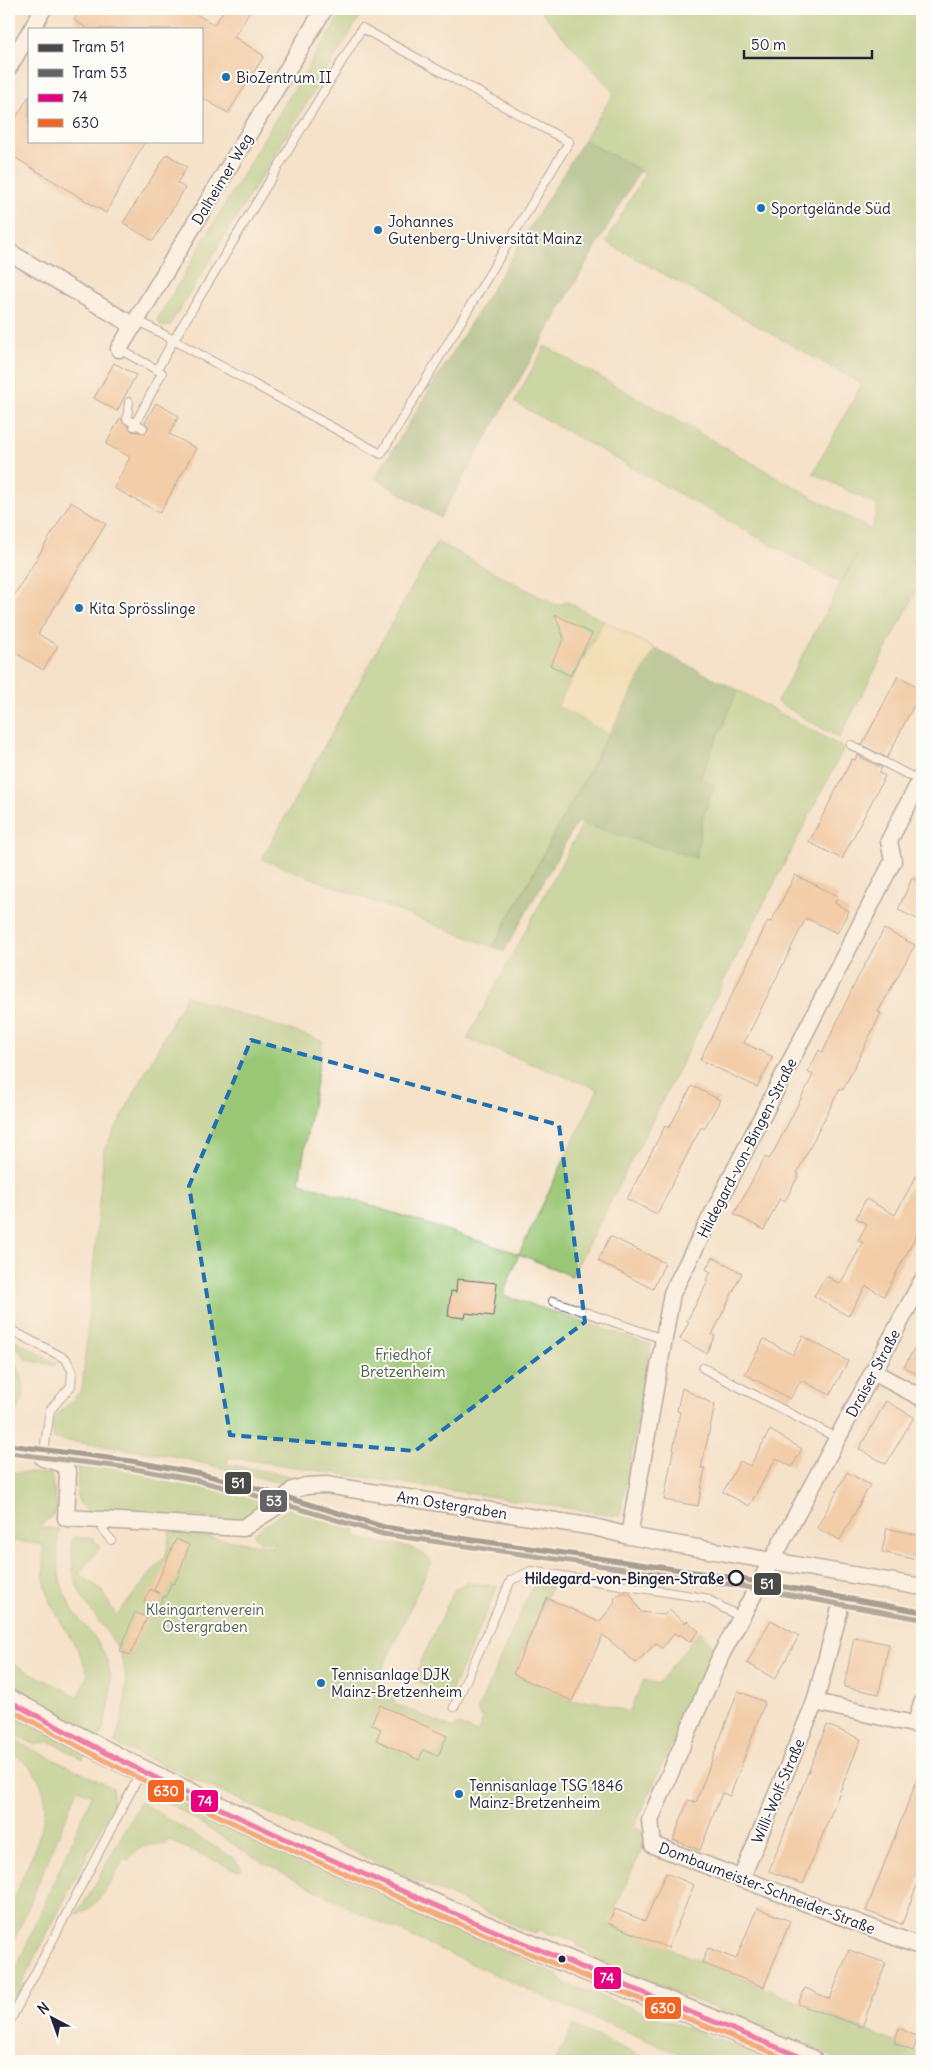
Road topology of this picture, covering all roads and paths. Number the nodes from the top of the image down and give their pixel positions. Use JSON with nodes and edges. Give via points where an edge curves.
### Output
{"nodes":[{"id":1,"x":43,"y":9,"type":"edge"},
{"id":2,"x":324,"y":9,"type":"edge"},
{"id":3,"x":33,"y":28,"type":"edge"},
{"id":4,"x":28,"y":36,"type":"edge"},
{"id":5,"x":9,"y":67,"type":"edge"},
{"id":6,"x":9,"y":252,"type":"edge"},
{"id":7,"x":136,"y":323,"type":"junction"},
{"id":8,"x":173,"y":341,"type":"junction"},
{"id":9,"x":119,"y":349,"type":"joint"},
{"id":10,"x":162,"y":372,"type":"junction"},
{"id":11,"x":129,"y":402,"type":"dead end"},
{"id":12,"x":851,"y":745,"type":"dead end"},
{"id":13,"x":921,"y":780,"type":"edge"},
{"id":14,"x":922,"y":1281,"type":"edge"},
{"id":15,"x":553,"y":1301,"type":"dead end"},
{"id":16,"x":9,"y":1329,"type":"edge"},
{"id":17,"x":663,"y":1339,"type":"junction"},
{"id":18,"x":703,"y":1368,"type":"dead end"},
{"id":19,"x":873,"y":1372,"type":"junction"},
{"id":20,"x":922,"y":1398,"type":"edge"},
{"id":21,"x":837,"y":1438,"type":"junction"},
{"id":22,"x":43,"y":1458,"type":"joint"},
{"id":23,"x":103,"y":1521,"type":"junction"},
{"id":24,"x":629,"y":1536,"type":"junction"},
{"id":25,"x":111,"y":1540,"type":"dead end"},
{"id":26,"x":772,"y":1560,"type":"junction"},
{"id":27,"x":922,"y":1586,"type":"edge"},
{"id":28,"x":839,"y":1612,"type":"dead end"},
{"id":29,"x":742,"y":1618,"type":"junction"},
{"id":30,"x":9,"y":1701,"type":"edge"},
{"id":31,"x":814,"y":1702,"type":"junction"},
{"id":32,"x":922,"y":1703,"type":"edge"},
{"id":33,"x":454,"y":1707,"type":"dead end"},
{"id":34,"x":919,"y":1725,"type":"edge"},
{"id":35,"x":142,"y":1771,"type":"junction"},
{"id":36,"x":741,"y":1879,"type":"junction"},
{"id":37,"x":922,"y":1947,"type":"edge"},
{"id":38,"x":9,"y":2022,"type":"edge"},
{"id":39,"x":811,"y":2061,"type":"edge"}],
"edges":[{"from":1,"to":3,"type":"street"},
{"from":2,"to":7,"type":"street","name":"Dalheimer Weg"},
{"from":4,"to":5,"type":"street"},
{"from":6,"to":7,"type":"street","via":[[107,310]]},
{"from":7,"to":8,"type":"lane"},
{"from":7,"to":9,"type":"street","name":"Dalheimer Weg"},
{"from":8,"to":8,"type":"lane","via":[[381,454],[569,142],[362,28]]},
{"from":8,"to":10,"type":"lane"},
{"from":9,"to":10,"type":"lane"},
{"from":10,"to":11,"type":"lane","via":[[138,426],[127,419]]},
{"from":12,"to":13,"type":"lane"},
{"from":13,"to":17,"type":"street","name":"Hildegard-von-Bingen-Straße","via":[[888,841],[892,862],[672,1293]]},
{"from":14,"to":19,"type":"street","name":"Draiser Straße"},
{"from":15,"to":17,"type":"lane"},
{"from":16,"to":22,"type":"lane","via":[[66,1360],[72,1371],[70,1386],[50,1410]]},
{"from":17,"to":24,"type":"street","name":"Hildegard-von-Bingen-Straße"},
{"from":18,"to":21,"type":"lane"},
{"from":19,"to":20,"type":"street"},
{"from":19,"to":21,"type":"street","name":"Draiser Straße"},
{"from":21,"to":26,"type":"street","name":"Draiser Straße"},
{"from":22,"to":23,"type":"street","name":"Am Ostergraben","via":[[63,1464],[68,1473],[66,1518]]},
{"from":23,"to":24,"type":"street","name":"Am Ostergraben","via":[[243,1528],[293,1490],[326,1485],[594,1527]]},
{"from":23,"to":25,"type":"lane","via":[[103,1530]]},
{"from":24,"to":26,"type":"street","name":"Am Ostergraben"},
{"from":26,"to":27,"type":"street","name":"Am Ostergraben"},
{"from":26,"to":29,"type":"street","name":"Dombaumeister-Schneider-Straße"},
{"from":28,"to":31,"type":"street","name":"Willi-Wolf-Straße"},
{"from":29,"to":33,"type":"lane","via":[[705,1598],[530,1571],[510,1580]]},
{"from":29,"to":36,"type":"street","name":"Dombaumeister-Schneider-Straße","via":[[716,1666],[650,1820],[653,1845]]},
{"from":30,"to":35,"type":"main road"},
{"from":31,"to":34,"type":"street"},
{"from":31,"to":36,"type":"street","name":"Willi-Wolf-Straße"},
{"from":32,"to":34,"type":"street"},
{"from":35,"to":38,"type":"lane"},
{"from":35,"to":39,"type":"main road","via":[[344,1865],[575,1966]]},
{"from":36,"to":37,"type":"street","name":"Dombaumeister-Schneider-Straße"}]}
